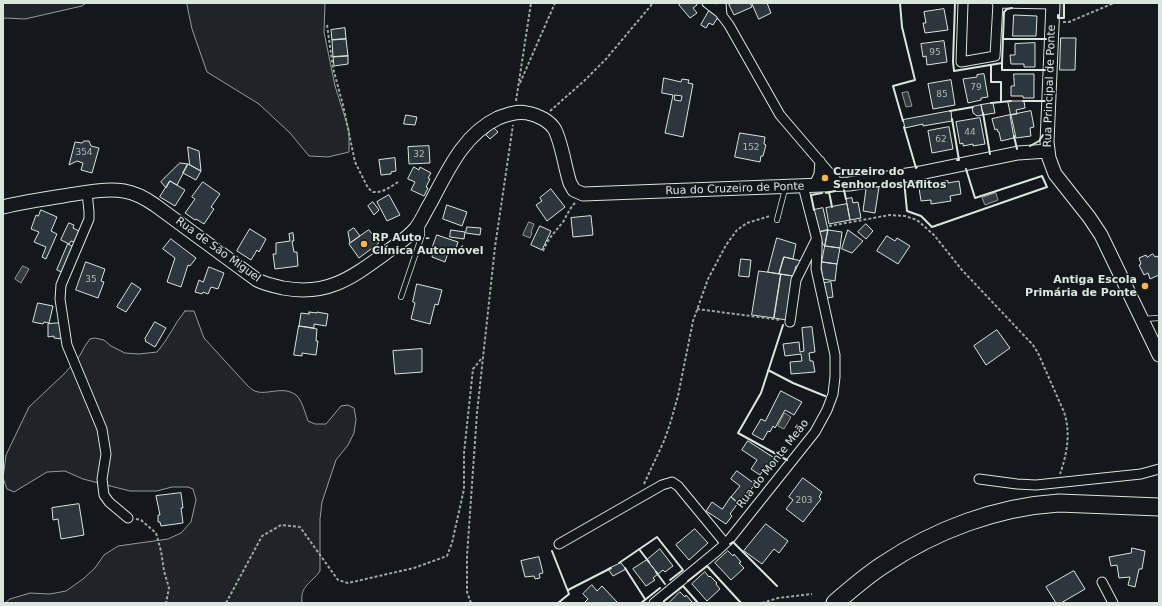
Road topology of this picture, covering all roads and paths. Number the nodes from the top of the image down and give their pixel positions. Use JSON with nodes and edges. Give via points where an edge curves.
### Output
{"nodes":[{"id":1,"x":531,"y":3,"type":"edge"},
{"id":2,"x":555,"y":3,"type":"edge"},
{"id":3,"x":652,"y":3,"type":"edge"},
{"id":4,"x":707,"y":3,"type":"edge"},
{"id":5,"x":722,"y":3,"type":"edge"},
{"id":6,"x":963,"y":3,"type":"edge"},
{"id":7,"x":998,"y":3,"type":"edge"},
{"id":8,"x":1053,"y":3,"type":"edge"},
{"id":9,"x":1114,"y":3,"type":"edge"},
{"id":10,"x":722,"y":16,"type":"junction"},
{"id":11,"x":1052,"y":22,"type":"junction"},
{"id":12,"x":327,"y":25,"type":"dead end"},
{"id":13,"x":519,"y":86,"type":"junction"},
{"id":14,"x":511,"y":113,"type":"junction"},
{"id":15,"x":542,"y":118,"type":"junction"},
{"id":16,"x":1048,"y":150,"type":"junction"},
{"id":17,"x":820,"y":161,"type":"junction"},
{"id":18,"x":398,"y":182,"type":"dead end"},
{"id":19,"x":839,"y":184,"type":"junction"},
{"id":20,"x":786,"y":186,"type":"junction"},
{"id":21,"x":809,"y":186,"type":"junction"},
{"id":22,"x":87,"y":192,"type":"junction"},
{"id":23,"x":583,"y":194,"type":"junction"},
{"id":24,"x":3,"y":207,"type":"edge"},
{"id":25,"x":779,"y":214,"type":"junction"},
{"id":26,"x":777,"y":220,"type":"dead end"},
{"id":27,"x":421,"y":221,"type":"junction"},
{"id":28,"x":829,"y":226,"type":"dead end"},
{"id":29,"x":817,"y":240,"type":"junction"},
{"id":30,"x":543,"y":251,"type":"dead end"},
{"id":31,"x":401,"y":297,"type":"dead end"},
{"id":32,"x":697,"y":309,"type":"junction"},
{"id":33,"x":1159,"y":318,"type":"edge"},
{"id":34,"x":1142,"y":319,"type":"junction"},
{"id":35,"x":790,"y":322,"type":"joint"},
{"id":36,"x":1159,"y":355,"type":"edge"},
{"id":37,"x":482,"y":358,"type":"junction"},
{"id":38,"x":1159,"y":469,"type":"edge"},
{"id":39,"x":979,"y":479,"type":"dead end"},
{"id":40,"x":1057,"y":483,"type":"junction"},
{"id":41,"x":637,"y":500,"type":"junction"},
{"id":42,"x":1159,"y":507,"type":"edge"},
{"id":43,"x":1159,"y":516,"type":"edge"},
{"id":44,"x":128,"y":518,"type":"dead end"},
{"id":45,"x":141,"y":520,"type":"dead end"},
{"id":46,"x":725,"y":543,"type":"junction"},
{"id":47,"x":559,"y":544,"type":"dead end"},
{"id":48,"x":1102,"y":582,"type":"dead end"},
{"id":49,"x":812,"y":594,"type":"dead end"},
{"id":50,"x":166,"y":603,"type":"edge"},
{"id":51,"x":226,"y":603,"type":"edge"},
{"id":52,"x":471,"y":603,"type":"edge"},
{"id":53,"x":654,"y":603,"type":"edge"},
{"id":54,"x":762,"y":603,"type":"edge"},
{"id":55,"x":835,"y":603,"type":"edge"},
{"id":56,"x":849,"y":603,"type":"edge"},
{"id":57,"x":1113,"y":603,"type":"edge"}],
"edges":[{"from":1,"to":13,"type":"path"},
{"from":2,"to":13,"type":"path"},
{"from":3,"to":15,"type":"path","via":[[599,67]]},
{"from":4,"to":10,"type":"street"},
{"from":5,"to":10,"type":"street"},
{"from":6,"to":7,"type":"street","via":[[961,62],[995,56]]},
{"from":7,"to":8,"type":"street"},
{"from":8,"to":11,"type":"street","name":"Rua Principal de Ponte"},
{"from":9,"to":11,"type":"path","via":[[1069,22]]},
{"from":10,"to":17,"type":"street","via":[[734,32],[780,115]]},
{"from":11,"to":16,"type":"street","name":"Rua Principal de Ponte"},
{"from":12,"to":18,"type":"path","via":[[333,68],[357,166],[368,188],[373,192],[382,192]]},
{"from":13,"to":14,"type":"path"},
{"from":14,"to":15,"type":"street","via":[[530,113]]},
{"from":14,"to":27,"type":"street","name":"Rua de São Miguel","via":[[488,123],[460,150]]},
{"from":14,"to":37,"type":"path"},
{"from":15,"to":23,"type":"street","via":[[557,134],[572,187],[576,192]]},
{"from":16,"to":19,"type":"street","name":"Rua do Cruzeiro de Ponte","via":[[913,174]]},
{"from":16,"to":34,"type":"street","name":"Rua Principal de Ponte","via":[[1054,171],[1090,217]]},
{"from":17,"to":19,"type":"street"},
{"from":17,"to":21,"type":"street","via":[[819,174]]},
{"from":19,"to":21,"type":"street","name":"Rua do Cruzeiro de Ponte"},
{"from":20,"to":21,"type":"street","name":"Rua do Cruzeiro de Ponte"},
{"from":20,"to":23,"type":"street","name":"Rua do Cruzeiro de Ponte"},
{"from":20,"to":25,"type":"lane"},
{"from":21,"to":29,"type":"street","name":"Rua do Monte Meão"},
{"from":22,"to":24,"type":"street","name":"Rua de São Miguel"},
{"from":22,"to":27,"type":"street","name":"Rua de São Miguel","via":[[119,191],[143,197],[257,280],[299,290],[326,287],[351,276],[404,239]]},
{"from":22,"to":44,"type":"street","via":[[88,222],[61,285],[59,297],[67,345],[102,429],[106,454],[102,479],[104,493],[109,502]]},
{"from":23,"to":30,"type":"path","via":[[550,236]]},
{"from":25,"to":26,"type":"lane"},
{"from":25,"to":32,"type":"path","via":[[747,223],[733,234],[708,279]]},
{"from":27,"to":31,"type":"lane","via":[[422,235]]},
{"from":28,"to":40,"type":"path","via":[[890,215],[917,220],[934,235],[962,270],[1033,345],[1067,421],[1067,452]]},
{"from":29,"to":35,"type":"street","via":[[796,280]]},
{"from":29,"to":46,"type":"street","name":"Rua do Monte Meão","via":[[816,269],[835,360],[832,399],[815,432]]},
{"from":32,"to":35,"type":"path"},
{"from":32,"to":41,"type":"path","via":[[670,424]]},
{"from":33,"to":34,"type":"lane"},
{"from":34,"to":36,"type":"street","name":"Rua Principal de Ponte"},
{"from":37,"to":51,"type":"path","via":[[473,369],[464,453],[464,488],[447,556],[414,568],[348,583],[338,580],[300,527],[281,525],[262,536]]},
{"from":37,"to":52,"type":"path","via":[[467,556],[467,592]]},
{"from":38,"to":40,"type":"street","via":[[1141,474]]},
{"from":39,"to":40,"type":"street","via":[[1024,485]]},
{"from":41,"to":46,"type":"street","via":[[667,483],[675,483]]},
{"from":41,"to":47,"type":"street"},
{"from":42,"to":55,"type":"highway","via":[[1059,503],[1032,505],[995,513],[914,546],[882,566]]},
{"from":43,"to":56,"type":"highway","via":[[1072,512],[1039,514],[992,524],[960,535],[916,556]]},
{"from":45,"to":50,"type":"path","via":[[156,533],[169,588]]},
{"from":46,"to":53,"type":"street","name":"Rua do Monte Meão"},
{"from":48,"to":57,"type":"street"},
{"from":49,"to":54,"type":"path","via":[[778,598]]}]}
